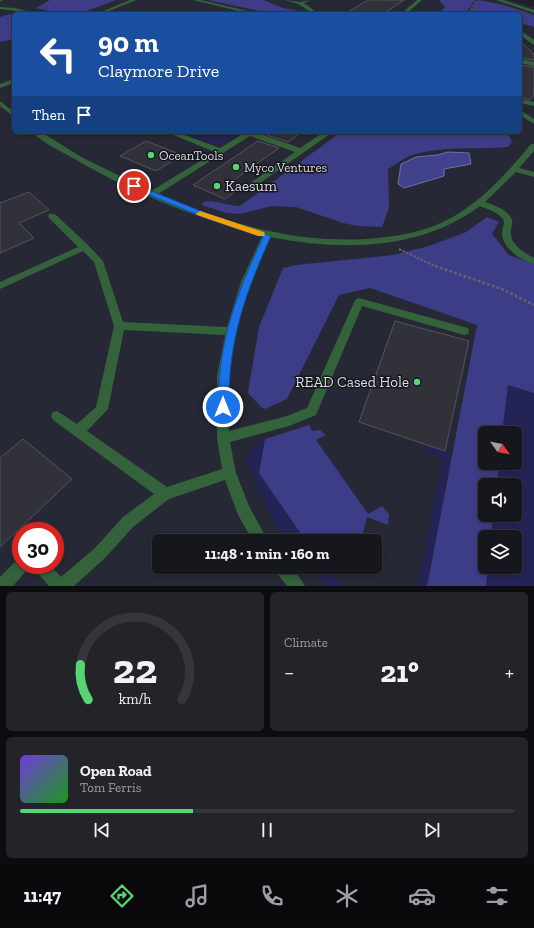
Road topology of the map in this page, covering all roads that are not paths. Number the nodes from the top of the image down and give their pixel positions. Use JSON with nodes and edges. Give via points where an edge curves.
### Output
{"nodes":[{"id":1,"x":134,"y":0,"type":"edge"},
{"id":2,"x":195,"y":0,"type":"edge"},
{"id":3,"x":287,"y":0,"type":"edge"},
{"id":4,"x":309,"y":0,"type":"edge"},
{"id":5,"x":420,"y":0,"type":"edge"},
{"id":6,"x":498,"y":0,"type":"edge"},
{"id":7,"x":300,"y":3,"type":"junction"},
{"id":8,"x":0,"y":8,"type":"edge"},
{"id":9,"x":28,"y":12,"type":"edge"},
{"id":10,"x":103,"y":12,"type":"edge"},
{"id":11,"x":249,"y":12,"type":"edge"},
{"id":12,"x":314,"y":12,"type":"edge"},
{"id":13,"x":405,"y":12,"type":"edge"},
{"id":14,"x":534,"y":12,"type":"edge"},
{"id":15,"x":522,"y":34,"type":"edge"},
{"id":16,"x":534,"y":43,"type":"edge"},
{"id":17,"x":522,"y":61,"type":"edge"},
{"id":18,"x":534,"y":64,"type":"edge"},
{"id":19,"x":12,"y":82,"type":"edge"},
{"id":20,"x":0,"y":86,"type":"edge"},
{"id":21,"x":522,"y":101,"type":"edge"},
{"id":22,"x":0,"y":103,"type":"edge"},
{"id":23,"x":534,"y":104,"type":"edge"},
{"id":24,"x":3,"y":109,"type":"edge"},
{"id":25,"x":522,"y":113,"type":"edge"},
{"id":26,"x":12,"y":115,"type":"edge"},
{"id":27,"x":534,"y":122,"type":"edge"},
{"id":28,"x":39,"y":134,"type":"edge"},
{"id":29,"x":175,"y":134,"type":"edge"},
{"id":30,"x":247,"y":134,"type":"edge"},
{"id":31,"x":255,"y":134,"type":"edge"},
{"id":32,"x":326,"y":134,"type":"edge"},
{"id":33,"x":534,"y":146,"type":"edge"},
{"id":34,"x":220,"y":151,"type":"junction"},
{"id":35,"x":301,"y":152,"type":"junction"},
{"id":36,"x":515,"y":169,"type":"junction"},
{"id":37,"x":534,"y":175,"type":"edge"},
{"id":38,"x":250,"y":186,"type":"dead end"},
{"id":39,"x":152,"y":194,"type":"junction"},
{"id":40,"x":479,"y":203,"type":"junction"},
{"id":41,"x":52,"y":216,"type":"dead end"},
{"id":42,"x":267,"y":236,"type":"junction"},
{"id":43,"x":85,"y":247,"type":"junction"},
{"id":44,"x":534,"y":261,"type":"edge"},
{"id":45,"x":0,"y":286,"type":"edge"},
{"id":46,"x":119,"y":326,"type":"junction"},
{"id":47,"x":464,"y":330,"type":"dead end"},
{"id":48,"x":231,"y":331,"type":"junction"},
{"id":49,"x":57,"y":416,"type":"dead end"},
{"id":50,"x":78,"y":431,"type":"junction"},
{"id":51,"x":223,"y":438,"type":"junction"},
{"id":52,"x":228,"y":473,"type":"junction"},
{"id":53,"x":165,"y":494,"type":"junction"},
{"id":54,"x":257,"y":534,"type":"edge"},
{"id":55,"x":13,"y":574,"type":"edge"},
{"id":56,"x":48,"y":574,"type":"edge"},
{"id":57,"x":287,"y":574,"type":"edge"},
{"id":58,"x":2,"y":586,"type":"edge"},
{"id":59,"x":59,"y":586,"type":"edge"},
{"id":60,"x":63,"y":586,"type":"edge"},
{"id":61,"x":297,"y":586,"type":"edge"}],
"edges":[{"from":1,"to":10,"type":"street"},
{"from":2,"to":11,"type":"street"},
{"from":3,"to":7,"type":"street"},
{"from":4,"to":7,"type":"street"},
{"from":5,"to":13,"type":"street"},
{"from":6,"to":14,"type":"street"},
{"from":7,"to":12,"type":"street"},
{"from":8,"to":9,"type":"street"},
{"from":15,"to":16,"type":"street"},
{"from":17,"to":18,"type":"street"},
{"from":19,"to":20,"type":"street"},
{"from":21,"to":23,"type":"street"},
{"from":22,"to":24,"type":"street"},
{"from":24,"to":26,"type":"street"},
{"from":25,"to":27,"type":"street"},
{"from":28,"to":39,"type":"street","via":[[97,169]]},
{"from":29,"to":34,"type":"street"},
{"from":30,"to":34,"type":"street"},
{"from":31,"to":35,"type":"street"},
{"from":32,"to":35,"type":"street"},
{"from":33,"to":36,"type":"street"},
{"from":34,"to":39,"type":"street"},
{"from":35,"to":38,"type":"street"},
{"from":36,"to":37,"type":"street"},
{"from":36,"to":40,"type":"street"},
{"from":39,"to":42,"type":"street","via":[[211,218]]},
{"from":40,"to":42,"type":"street","via":[[440,226],[388,240],[331,243]]},
{"from":40,"to":44,"type":"street","via":[[506,216],[506,234],[510,243],[522,256]]},
{"from":41,"to":43,"type":"street"},
{"from":42,"to":48,"type":"street","via":[[246,282]]},
{"from":43,"to":45,"type":"street"},
{"from":43,"to":46,"type":"street","via":[[98,261]]},
{"from":46,"to":48,"type":"street"},
{"from":46,"to":50,"type":"street","via":[[102,409]]},
{"from":47,"to":51,"type":"street","via":[[358,302],[312,411],[290,422]]},
{"from":48,"to":51,"type":"street","via":[[223,376]]},
{"from":49,"to":50,"type":"street"},
{"from":50,"to":53,"type":"street"},
{"from":51,"to":52,"type":"street"},
{"from":52,"to":53,"type":"street"},
{"from":52,"to":54,"type":"street","via":[[243,510]]},
{"from":53,"to":60,"type":"street","via":[[128,522],[100,553]]},
{"from":55,"to":58,"type":"street"},
{"from":56,"to":59,"type":"street"},
{"from":57,"to":61,"type":"street"}]}
